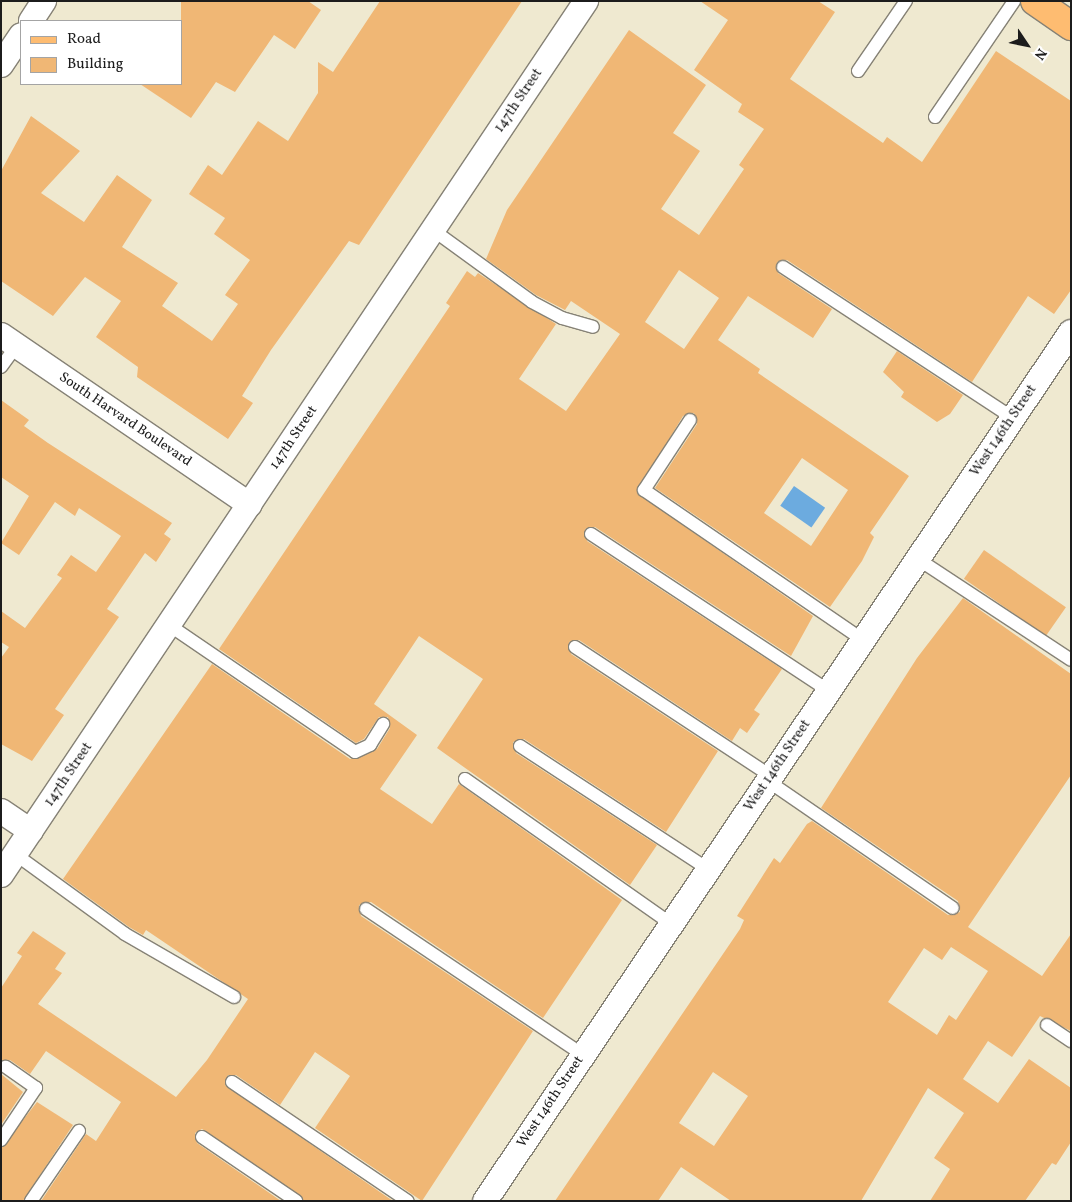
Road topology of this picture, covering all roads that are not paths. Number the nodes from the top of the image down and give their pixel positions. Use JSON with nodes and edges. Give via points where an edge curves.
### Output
{"nodes":[{"id":1,"x":44,"y":1,"type":"edge"},
{"id":2,"x":586,"y":1,"type":"edge"},
{"id":3,"x":906,"y":1,"type":"edge"},
{"id":4,"x":1014,"y":1,"type":"edge"},
{"id":5,"x":1034,"y":1,"type":"edge"},
{"id":6,"x":32,"y":20,"type":"edge"},
{"id":7,"x":1071,"y":26,"type":"edge"},
{"id":8,"x":20,"y":36,"type":"edge"},
{"id":9,"x":1,"y":65,"type":"edge"},
{"id":10,"x":858,"y":71,"type":"dead end"},
{"id":11,"x":935,"y":117,"type":"dead end"},
{"id":12,"x":433,"y":230,"type":"junction"},
{"id":13,"x":783,"y":267,"type":"dead end"},
{"id":14,"x":593,"y":327,"type":"dead end"},
{"id":15,"x":1071,"y":332,"type":"edge"},
{"id":16,"x":9,"y":341,"type":"edge"},
{"id":17,"x":1,"y":368,"type":"edge"},
{"id":18,"x":1013,"y":418,"type":"junction"},
{"id":19,"x":690,"y":420,"type":"dead end"},
{"id":20,"x":250,"y":505,"type":"junction"},
{"id":21,"x":591,"y":534,"type":"dead end"},
{"id":22,"x":918,"y":559,"type":"junction"},
{"id":23,"x":169,"y":625,"type":"junction"},
{"id":24,"x":863,"y":640,"type":"junction"},
{"id":25,"x":575,"y":647,"type":"dead end"},
{"id":26,"x":1071,"y":660,"type":"edge"},
{"id":27,"x":829,"y":691,"type":"junction"},
{"id":28,"x":383,"y":724,"type":"dead end"},
{"id":29,"x":520,"y":746,"type":"dead end"},
{"id":30,"x":465,"y":779,"type":"dead end"},
{"id":31,"x":769,"y":779,"type":"junction"},
{"id":32,"x":1,"y":811,"type":"edge"},
{"id":33,"x":31,"y":831,"type":"junction"},
{"id":34,"x":15,"y":854,"type":"junction"},
{"id":35,"x":708,"y":869,"type":"junction"},
{"id":36,"x":1,"y":875,"type":"edge"},
{"id":37,"x":953,"y":908,"type":"dead end"},
{"id":38,"x":366,"y":909,"type":"dead end"},
{"id":39,"x":672,"y":924,"type":"junction"},
{"id":40,"x":234,"y":997,"type":"dead end"},
{"id":41,"x":1046,"y":1025,"type":"dead end"},
{"id":42,"x":1071,"y":1041,"type":"edge"},
{"id":43,"x":583,"y":1055,"type":"junction"},
{"id":44,"x":6,"y":1067,"type":"dead end"},
{"id":45,"x":232,"y":1082,"type":"dead end"},
{"id":46,"x":79,"y":1131,"type":"dead end"},
{"id":47,"x":202,"y":1137,"type":"dead end"},
{"id":48,"x":1,"y":1140,"type":"edge"},
{"id":49,"x":31,"y":1201,"type":"edge"},
{"id":50,"x":296,"y":1201,"type":"edge"},
{"id":51,"x":408,"y":1201,"type":"edge"},
{"id":52,"x":485,"y":1201,"type":"edge"}],
"edges":[{"from":1,"to":6,"type":"street"},
{"from":2,"to":12,"type":"street","name":"147th Street"},
{"from":3,"to":10,"type":"lane"},
{"from":4,"to":11,"type":"lane"},
{"from":5,"to":7,"type":"main road"},
{"from":8,"to":9,"type":"street"},
{"from":12,"to":14,"type":"lane","via":[[532,302],[562,318]]},
{"from":12,"to":20,"type":"street","name":"147th Street"},
{"from":13,"to":18,"type":"lane"},
{"from":15,"to":18,"type":"street","name":"West 146th Street"},
{"from":16,"to":17,"type":"lane"},
{"from":16,"to":20,"type":"street","name":"South Harvard Boulevard"},
{"from":18,"to":22,"type":"street","name":"West 146th Street"},
{"from":19,"to":24,"type":"lane","via":[[644,490]]},
{"from":20,"to":23,"type":"street","name":"147th Street"},
{"from":21,"to":27,"type":"lane"},
{"from":22,"to":24,"type":"street","name":"West 146th Street"},
{"from":22,"to":26,"type":"lane"},
{"from":23,"to":28,"type":"lane","via":[[355,752],[370,744]]},
{"from":23,"to":33,"type":"street","name":"147th Street"},
{"from":24,"to":27,"type":"street","name":"West 146th Street"},
{"from":25,"to":31,"type":"lane"},
{"from":27,"to":31,"type":"street","name":"West 146th Street"},
{"from":29,"to":35,"type":"lane"},
{"from":30,"to":39,"type":"lane"},
{"from":31,"to":35,"type":"street","name":"West 146th Street"},
{"from":31,"to":37,"type":"lane"},
{"from":32,"to":33,"type":"street"},
{"from":33,"to":34,"type":"street","name":"147th Street"},
{"from":34,"to":36,"type":"street","name":"147th Street"},
{"from":34,"to":40,"type":"lane","via":[[125,934]]},
{"from":35,"to":39,"type":"street","name":"West 146th Street"},
{"from":38,"to":43,"type":"lane"},
{"from":39,"to":43,"type":"street","name":"West 146th Street"},
{"from":41,"to":42,"type":"lane"},
{"from":43,"to":52,"type":"street","name":"West 146th Street"},
{"from":44,"to":48,"type":"lane","via":[[36,1088]]},
{"from":45,"to":51,"type":"lane"},
{"from":46,"to":49,"type":"lane"},
{"from":47,"to":50,"type":"lane"}]}
